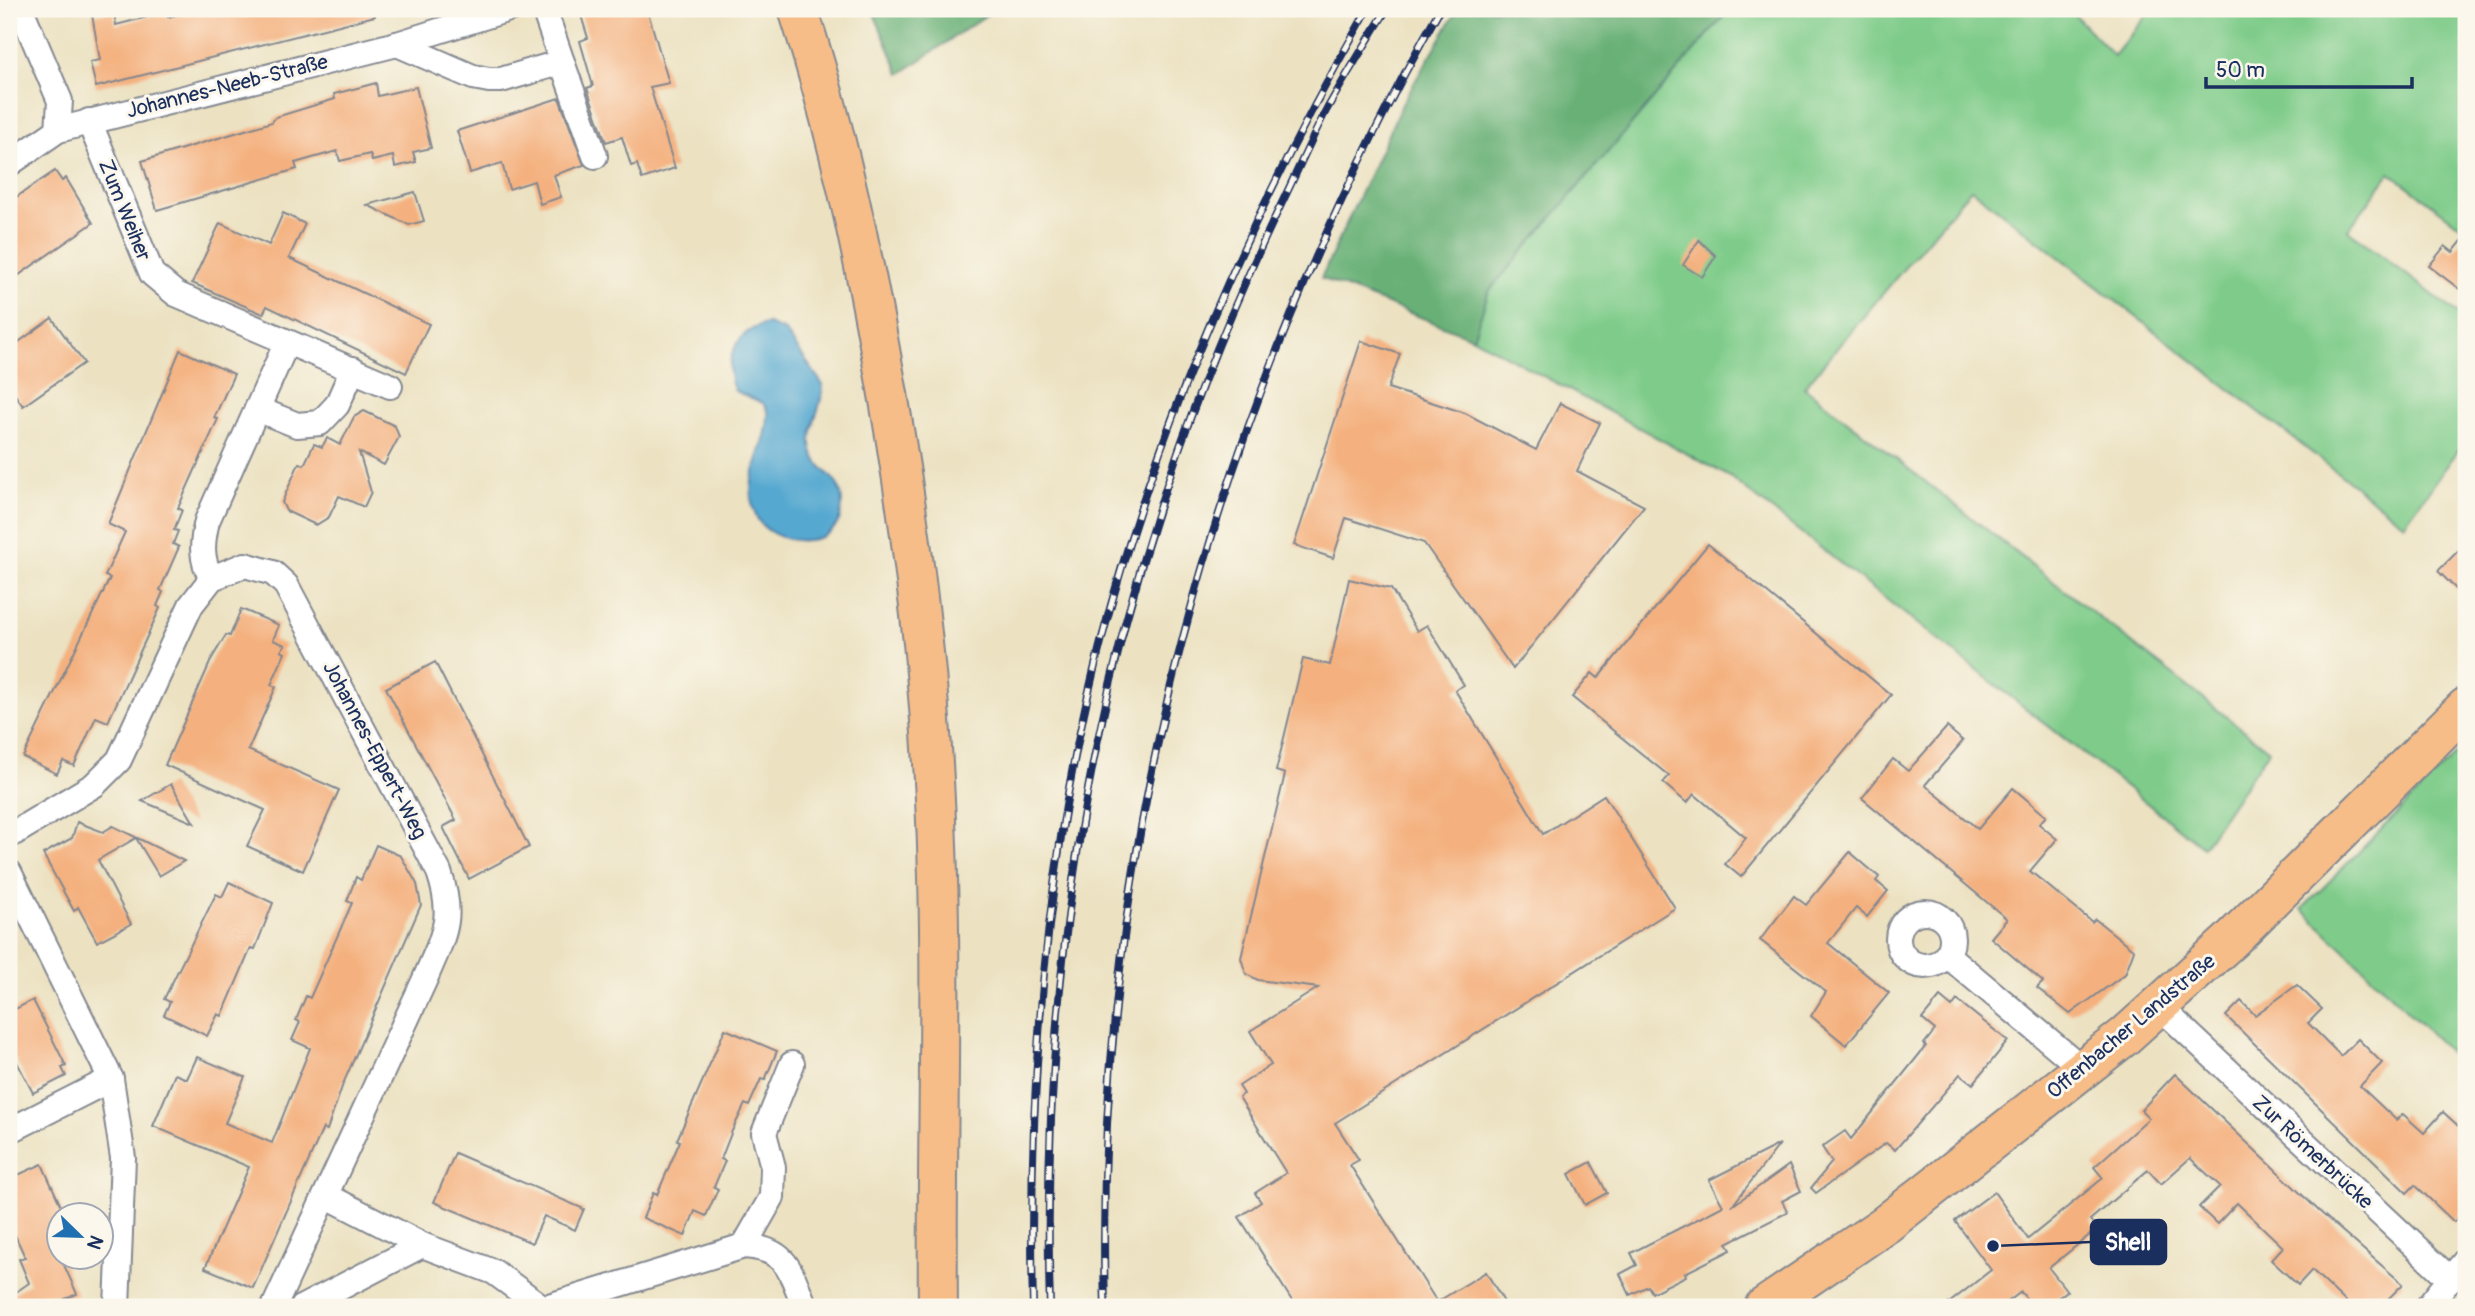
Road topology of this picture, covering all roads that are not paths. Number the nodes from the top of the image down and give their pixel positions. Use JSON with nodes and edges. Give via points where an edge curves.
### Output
{"nodes":[{"id":1,"x":21,"y":9,"type":"edge"},
{"id":2,"x":509,"y":9,"type":"edge"},
{"id":3,"x":544,"y":9,"type":"edge"},
{"id":4,"x":798,"y":9,"type":"edge"},
{"id":5,"x":397,"y":44,"type":"junction"},
{"id":6,"x":562,"y":62,"type":"junction"},
{"id":7,"x":89,"y":121,"type":"junction"},
{"id":8,"x":58,"y":130,"type":"junction"},
{"id":9,"x":595,"y":156,"type":"dead end"},
{"id":10,"x":9,"y":164,"type":"edge"},
{"id":11,"x":287,"y":342,"type":"junction"},
{"id":12,"x":353,"y":369,"type":"junction"},
{"id":13,"x":390,"y":386,"type":"dead end"},
{"id":14,"x":257,"y":409,"type":"junction"},
{"id":15,"x":212,"y":578,"type":"junction"},
{"id":16,"x":2466,"y":707,"type":"edge"},
{"id":17,"x":9,"y":836,"type":"edge"},
{"id":18,"x":9,"y":872,"type":"edge"},
{"id":19,"x":1947,"y":956,"type":"dead end"},
{"id":20,"x":2159,"y":1006,"type":"junction"},
{"id":21,"x":792,"y":1064,"type":"dead end"},
{"id":22,"x":2083,"y":1069,"type":"junction"},
{"id":23,"x":111,"y":1080,"type":"junction"},
{"id":24,"x":9,"y":1131,"type":"edge"},
{"id":25,"x":327,"y":1196,"type":"junction"},
{"id":26,"x":422,"y":1245,"type":"junction"},
{"id":27,"x":744,"y":1247,"type":"junction"},
{"id":28,"x":2466,"y":1260,"type":"edge"},
{"id":29,"x":2450,"y":1279,"type":"junction"},
{"id":30,"x":117,"y":1307,"type":"edge"},
{"id":31,"x":274,"y":1307,"type":"edge"},
{"id":32,"x":303,"y":1307,"type":"edge"},
{"id":33,"x":544,"y":1307,"type":"edge"},
{"id":34,"x":805,"y":1307,"type":"edge"},
{"id":35,"x":938,"y":1307,"type":"edge"},
{"id":36,"x":1764,"y":1307,"type":"edge"},
{"id":37,"x":2428,"y":1307,"type":"edge"}],
"edges":[{"from":1,"to":8,"type":"street","via":[[60,101]]},
{"from":2,"to":5,"type":"street","name":"Johannes-Neeb-Straße"},
{"from":3,"to":6,"type":"street"},
{"from":4,"to":35,"type":"main road","via":[[841,158],[865,265],[910,527],[935,801],[941,1040]]},
{"from":5,"to":6,"type":"street","via":[[489,80]]},
{"from":5,"to":7,"type":"street","name":"Johannes-Neeb-Straße"},
{"from":6,"to":9,"type":"street"},
{"from":7,"to":8,"type":"street","name":"Johannes-Neeb-Straße"},
{"from":7,"to":11,"type":"street","name":"Zum Weiher","via":[[152,274],[177,294]]},
{"from":8,"to":10,"type":"street","name":"Johannes-Neeb-Straße"},
{"from":11,"to":12,"type":"street","name":"Zum Weiher"},
{"from":11,"to":14,"type":"street"},
{"from":12,"to":13,"type":"street","name":"Zum Weiher"},
{"from":12,"to":14,"type":"street","via":[[337,405],[320,423],[298,425]]},
{"from":14,"to":15,"type":"street","via":[[203,537],[204,566]]},
{"from":15,"to":17,"type":"street","via":[[191,605],[119,760],[94,785]]},
{"from":15,"to":25,"type":"street","name":"Johannes-Eppert-Weg","via":[[245,565],[260,567],[273,573],[295,597],[439,872],[449,904],[436,954]]},
{"from":16,"to":20,"type":"main road","name":"Offenbacher Landstraße","via":[[2230,942]]},
{"from":18,"to":23,"type":"street"},
{"from":19,"to":22,"type":"street"},
{"from":20,"to":22,"type":"main road","name":"Offenbacher Landstraße"},
{"from":20,"to":29,"type":"street","name":"Zur Römerbrücke"},
{"from":21,"to":27,"type":"street","via":[[764,1133],[773,1167],[772,1197]]},
{"from":22,"to":36,"type":"main road","name":"Offenbacher Landstraße","via":[[1886,1224]]},
{"from":23,"to":24,"type":"street"},
{"from":23,"to":30,"type":"street","via":[[123,1170]]},
{"from":25,"to":26,"type":"street"},
{"from":25,"to":31,"type":"street","name":"Johannes-Eppert-Weg"},
{"from":26,"to":32,"type":"street"},
{"from":26,"to":33,"type":"street","via":[[494,1272]]},
{"from":27,"to":33,"type":"street"},
{"from":27,"to":34,"type":"street","via":[[776,1253]]},
{"from":28,"to":29,"type":"street"},
{"from":29,"to":37,"type":"street"}]}
